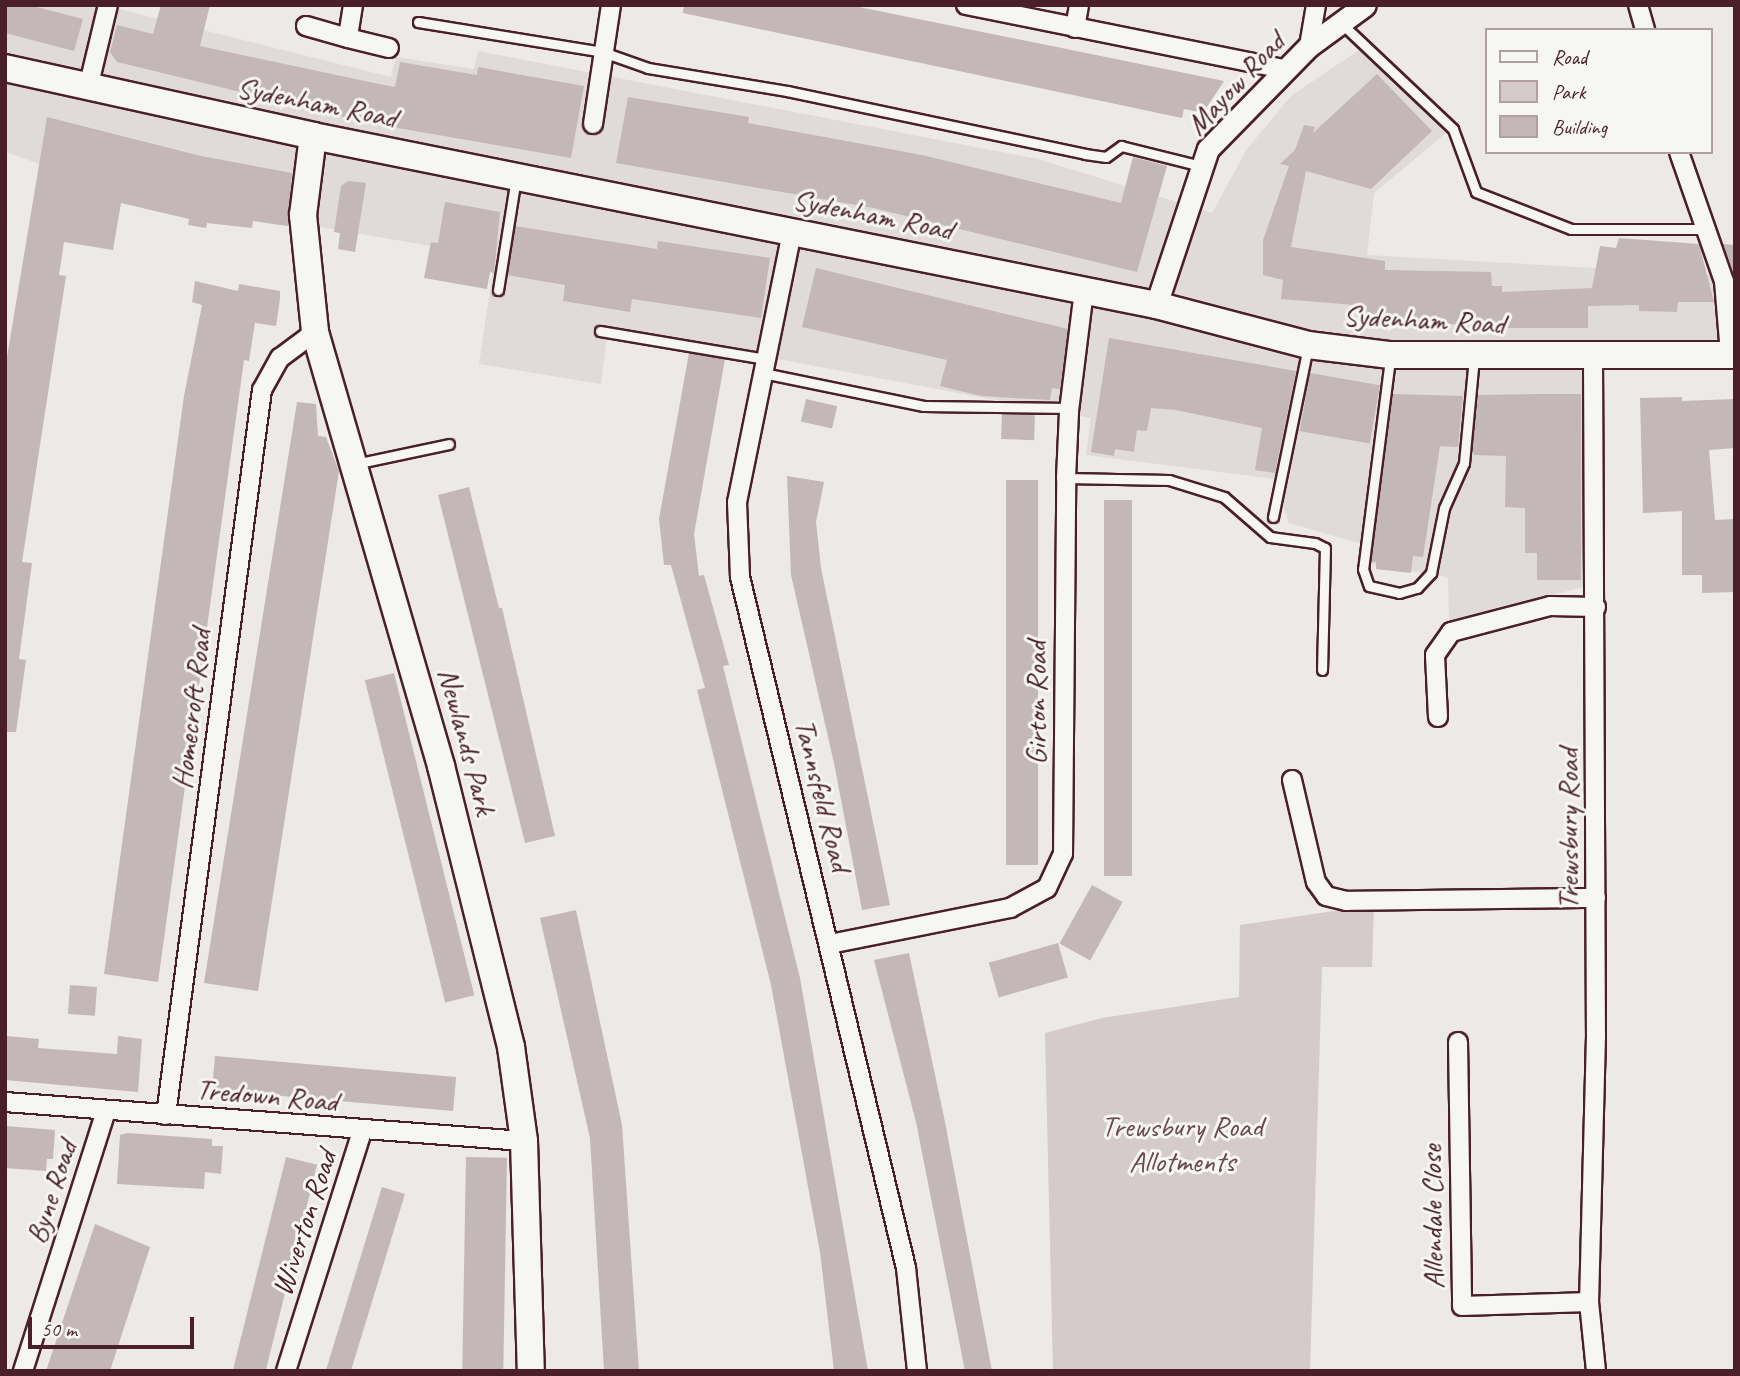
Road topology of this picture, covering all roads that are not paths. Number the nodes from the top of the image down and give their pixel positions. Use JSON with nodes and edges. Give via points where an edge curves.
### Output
{"nodes":[{"id":1,"x":108,"y":5,"type":"edge"},
{"id":2,"x":353,"y":5,"type":"edge"},
{"id":3,"x":611,"y":5,"type":"edge"},
{"id":4,"x":966,"y":5,"type":"edge"},
{"id":5,"x":1079,"y":5,"type":"edge"},
{"id":6,"x":1316,"y":5,"type":"edge"},
{"id":7,"x":1365,"y":5,"type":"edge"},
{"id":8,"x":1638,"y":5,"type":"edge"},
{"id":9,"x":418,"y":22,"type":"dead end"},
{"id":10,"x":1340,"y":23,"type":"junction"},
{"id":11,"x":306,"y":26,"type":"dead end"},
{"id":12,"x":1075,"y":28,"type":"junction"},
{"id":13,"x":1644,"y":28,"type":"edge"},
{"id":14,"x":348,"y":38,"type":"junction"},
{"id":15,"x":1309,"y":46,"type":"junction"},
{"id":16,"x":389,"y":48,"type":"dead end"},
{"id":17,"x":604,"y":52,"type":"junction"},
{"id":18,"x":5,"y":68,"type":"edge"},
{"id":19,"x":1284,"y":69,"type":"junction"},
{"id":20,"x":88,"y":88,"type":"junction"},
{"id":21,"x":593,"y":124,"type":"dead end"},
{"id":22,"x":313,"y":136,"type":"junction"},
{"id":23,"x":1680,"y":154,"type":"edge"},
{"id":24,"x":1202,"y":166,"type":"junction"},
{"id":25,"x":516,"y":176,"type":"junction"},
{"id":26,"x":1706,"y":229,"type":"junction"},
{"id":27,"x":792,"y":232,"type":"junction"},
{"id":28,"x":498,"y":290,"type":"dead end"},
{"id":29,"x":1084,"y":290,"type":"junction"},
{"id":30,"x":1156,"y":305,"type":"junction"},
{"id":31,"x":600,"y":331,"type":"dead end"},
{"id":32,"x":315,"y":332,"type":"junction"},
{"id":33,"x":1308,"y":345,"type":"junction"},
{"id":34,"x":1390,"y":355,"type":"junction"},
{"id":35,"x":1732,"y":355,"type":"edge"},
{"id":36,"x":1474,"y":356,"type":"junction"},
{"id":37,"x":1593,"y":356,"type":"junction"},
{"id":38,"x":764,"y":366,"type":"junction"},
{"id":39,"x":1069,"y":408,"type":"junction"},
{"id":40,"x":449,"y":444,"type":"dead end"},
{"id":41,"x":353,"y":464,"type":"junction"},
{"id":42,"x":1066,"y":478,"type":"junction"},
{"id":43,"x":1273,"y":517,"type":"dead end"},
{"id":44,"x":1596,"y":607,"type":"junction"},
{"id":45,"x":1322,"y":670,"type":"dead end"},
{"id":46,"x":1438,"y":717,"type":"dead end"},
{"id":47,"x":1292,"y":780,"type":"dead end"},
{"id":48,"x":1596,"y":898,"type":"junction"},
{"id":49,"x":831,"y":944,"type":"junction"},
{"id":50,"x":1458,"y":1042,"type":"dead end"},
{"id":51,"x":5,"y":1102,"type":"edge"},
{"id":52,"x":106,"y":1111,"type":"junction"},
{"id":53,"x":166,"y":1115,"type":"junction"},
{"id":54,"x":362,"y":1131,"type":"junction"},
{"id":55,"x":523,"y":1140,"type":"junction"},
{"id":56,"x":1589,"y":1302,"type":"junction"},
{"id":57,"x":23,"y":1371,"type":"edge"},
{"id":58,"x":286,"y":1371,"type":"edge"},
{"id":59,"x":531,"y":1371,"type":"edge"},
{"id":60,"x":917,"y":1371,"type":"edge"},
{"id":61,"x":1596,"y":1371,"type":"edge"}],
"edges":[{"from":1,"to":20,"type":"street"},
{"from":2,"to":14,"type":"street"},
{"from":3,"to":17,"type":"street"},
{"from":4,"to":12,"type":"street"},
{"from":5,"to":12,"type":"street"},
{"from":6,"to":15,"type":"street"},
{"from":7,"to":10,"type":"street","name":"Mayow Road"},
{"from":8,"to":13,"type":"street"},
{"from":9,"to":17,"type":"lane"},
{"from":10,"to":15,"type":"street","name":"Mayow Road"},
{"from":10,"to":26,"type":"lane","via":[[1453,129],[1476,191],[1571,229]]},
{"from":11,"to":14,"type":"street"},
{"from":12,"to":19,"type":"street"},
{"from":14,"to":16,"type":"street"},
{"from":15,"to":19,"type":"street","name":"Mayow Road"},
{"from":17,"to":21,"type":"street"},
{"from":17,"to":24,"type":"lane","via":[[648,68],[787,91],[1085,154],[1106,157],[1121,146]]},
{"from":18,"to":20,"type":"main road","name":"Sydenham Road"},
{"from":19,"to":24,"type":"street","name":"Mayow Road","via":[[1208,149]]},
{"from":20,"to":22,"type":"main road","name":"Sydenham Road"},
{"from":22,"to":25,"type":"main road","name":"Sydenham Road"},
{"from":22,"to":32,"type":"main road","name":"Newlands Park","via":[[303,215]]},
{"from":23,"to":26,"type":"street"},
{"from":24,"to":30,"type":"street","name":"Mayow Road"},
{"from":25,"to":27,"type":"main road","name":"Sydenham Road"},
{"from":25,"to":28,"type":"lane"},
{"from":26,"to":35,"type":"street","via":[[1724,281]]},
{"from":27,"to":29,"type":"main road","name":"Sydenham Road"},
{"from":27,"to":38,"type":"street","name":"Tannsfeld Road"},
{"from":29,"to":30,"type":"main road","name":"Sydenham Road"},
{"from":29,"to":39,"type":"street","name":"Girton Road"},
{"from":30,"to":33,"type":"main road","name":"Sydenham Road"},
{"from":31,"to":38,"type":"lane"},
{"from":32,"to":41,"type":"main road","name":"Newlands Park"},
{"from":32,"to":53,"type":"street","name":"Homecroft Road","via":[[280,358],[261,390]]},
{"from":33,"to":34,"type":"main road","name":"Sydenham Road"},
{"from":33,"to":43,"type":"lane"},
{"from":34,"to":36,"type":"main road","name":"Sydenham Road"},
{"from":34,"to":36,"type":"lane","via":[[1363,569],[1369,586],[1399,593],[1417,588],[1431,573],[1444,508],[1464,463]]},
{"from":35,"to":37,"type":"main road","name":"Sydenham Road"},
{"from":36,"to":37,"type":"main road","name":"Sydenham Road"},
{"from":37,"to":44,"type":"street","name":"Trewsbury Road"},
{"from":38,"to":39,"type":"lane","via":[[924,406]]},
{"from":38,"to":49,"type":"street","name":"Tannsfeld Road","via":[[737,502],[740,577]]},
{"from":39,"to":42,"type":"street","name":"Girton Road"},
{"from":40,"to":41,"type":"lane"},
{"from":41,"to":55,"type":"main road","name":"Newlands Park","via":[[440,766],[501,1007]]},
{"from":42,"to":45,"type":"lane","via":[[1169,480],[1224,498],[1270,537],[1325,548]]},
{"from":42,"to":49,"type":"street","name":"Girton Road","via":[[1063,853],[1047,888],[1010,908]]},
{"from":44,"to":46,"type":"street","via":[[1550,606],[1451,632],[1435,655]]},
{"from":44,"to":48,"type":"street","name":"Trewsbury Road"},
{"from":47,"to":48,"type":"street","via":[[1316,882],[1326,896],[1346,901]]},
{"from":48,"to":56,"type":"street","name":"Trewsbury Road"},
{"from":49,"to":60,"type":"street","name":"Tannsfeld Road","via":[[906,1269]]},
{"from":50,"to":56,"type":"street","name":"Allendale Close","via":[[1462,1306]]},
{"from":51,"to":52,"type":"street","name":"Tredown Road"},
{"from":52,"to":53,"type":"street","name":"Tredown Road"},
{"from":52,"to":57,"type":"street","name":"Byne Road"},
{"from":53,"to":54,"type":"street","name":"Tredown Road"},
{"from":54,"to":55,"type":"street","name":"Tredown Road"},
{"from":54,"to":58,"type":"street","name":"Wiverton Road"},
{"from":55,"to":59,"type":"main road","name":"Newlands Park"},
{"from":56,"to":61,"type":"street","name":"Trewsbury Road"}]}
